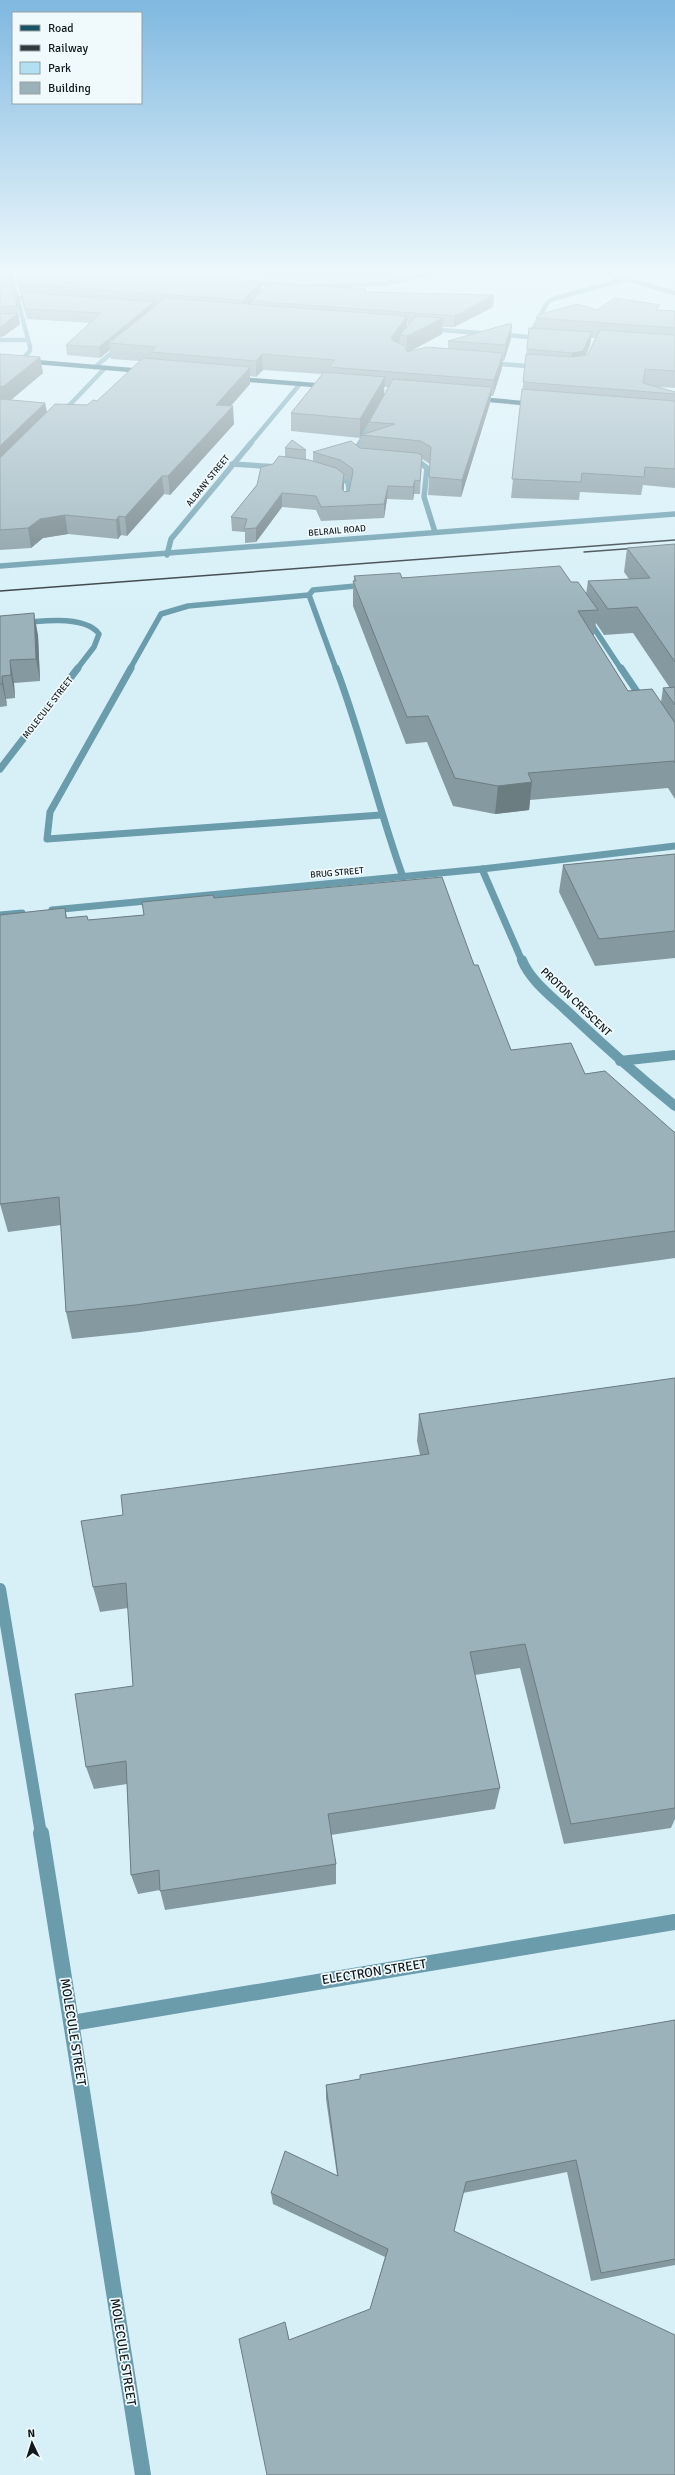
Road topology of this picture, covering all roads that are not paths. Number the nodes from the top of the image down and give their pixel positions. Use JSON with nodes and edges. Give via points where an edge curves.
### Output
{"nodes":[{"id":1,"x":88,"y":386,"type":"edge"},
{"id":2,"x":299,"y":386,"type":"edge"},
{"id":3,"x":315,"y":386,"type":"edge"},
{"id":4,"x":330,"y":387,"type":"edge"},
{"id":5,"x":474,"y":398,"type":"edge"},
{"id":6,"x":543,"y":404,"type":"edge"},
{"id":7,"x":56,"y":411,"type":"edge"},
{"id":8,"x":63,"y":412,"type":"junction"},
{"id":9,"x":377,"y":412,"type":"edge"},
{"id":10,"x":58,"y":417,"type":"edge"},
{"id":11,"x":361,"y":457,"type":"edge"},
{"id":12,"x":399,"y":460,"type":"edge"},
{"id":13,"x":232,"y":464,"type":"junction"},
{"id":14,"x":288,"y":468,"type":"edge"},
{"id":15,"x":327,"y":473,"type":"edge"},
{"id":16,"x":346,"y":501,"type":"edge"},
{"id":17,"x":675,"y":514,"type":"edge"},
{"id":18,"x":435,"y":532,"type":"junction"},
{"id":19,"x":167,"y":555,"type":"junction"},
{"id":20,"x":0,"y":566,"type":"edge"},
{"id":21,"x":376,"y":585,"type":"edge"},
{"id":22,"x":309,"y":595,"type":"junction"},
{"id":23,"x":584,"y":612,"type":"edge"},
{"id":24,"x":0,"y":626,"type":"edge"},
{"id":25,"x":649,"y":709,"type":"edge"},
{"id":26,"x":0,"y":769,"type":"edge"},
{"id":27,"x":381,"y":815,"type":"junction"},
{"id":28,"x":675,"y":846,"type":"edge"},
{"id":29,"x":482,"y":869,"type":"junction"},
{"id":30,"x":403,"y":877,"type":"junction"},
{"id":31,"x":0,"y":915,"type":"edge"},
{"id":32,"x":675,"y":1055,"type":"edge"},
{"id":33,"x":620,"y":1061,"type":"junction"},
{"id":34,"x":675,"y":1106,"type":"edge"},
{"id":35,"x":0,"y":1589,"type":"edge"},
{"id":36,"x":675,"y":1922,"type":"edge"},
{"id":37,"x":72,"y":2023,"type":"junction"},
{"id":38,"x":142,"y":2475,"type":"edge"}],
"edges":[{"from":1,"to":8,"type":"street"},
{"from":2,"to":13,"type":"street","name":"ALBANY STREET"},
{"from":3,"to":4,"type":"main road"},
{"from":5,"to":6,"type":"main road"},
{"from":7,"to":8,"type":"street"},
{"from":8,"to":10,"type":"street"},
{"from":9,"to":11,"type":"street","via":[[354,453]]},
{"from":12,"to":18,"type":"street","via":[[418,462],[426,466],[424,497]]},
{"from":13,"to":14,"type":"street"},
{"from":13,"to":19,"type":"street","name":"ALBANY STREET","via":[[171,539]]},
{"from":15,"to":16,"type":"street","via":[[348,482]]},
{"from":17,"to":18,"type":"street","name":"BELRAIL ROAD"},
{"from":18,"to":19,"type":"street","name":"BELRAIL ROAD"},
{"from":19,"to":20,"type":"street","name":"BELRAIL ROAD"},
{"from":21,"to":22,"type":"street","via":[[313,590]]},
{"from":22,"to":27,"type":"street","via":[[353,714]]},
{"from":22,"to":27,"type":"street","via":[[188,606],[161,614],[50,812],[47,839]]},
{"from":23,"to":25,"type":"street"},
{"from":24,"to":26,"type":"street","name":"MOLECULE STREET","via":[[57,621],[82,622],[98,630],[94,647]]},
{"from":27,"to":30,"type":"street"},
{"from":28,"to":29,"type":"street","name":"BRUG STREET"},
{"from":29,"to":30,"type":"street","name":"BRUG STREET"},
{"from":29,"to":33,"type":"street","name":"PROTON CRESCENT","via":[[525,968]]},
{"from":30,"to":31,"type":"street","name":"BRUG STREET"},
{"from":32,"to":33,"type":"street"},
{"from":33,"to":34,"type":"street","name":"PROTON CRESCENT"},
{"from":35,"to":37,"type":"street","name":"MOLECULE STREET"},
{"from":36,"to":37,"type":"street","name":"ELECTRON STREET"},
{"from":37,"to":38,"type":"street","name":"MOLECULE STREET"}]}
